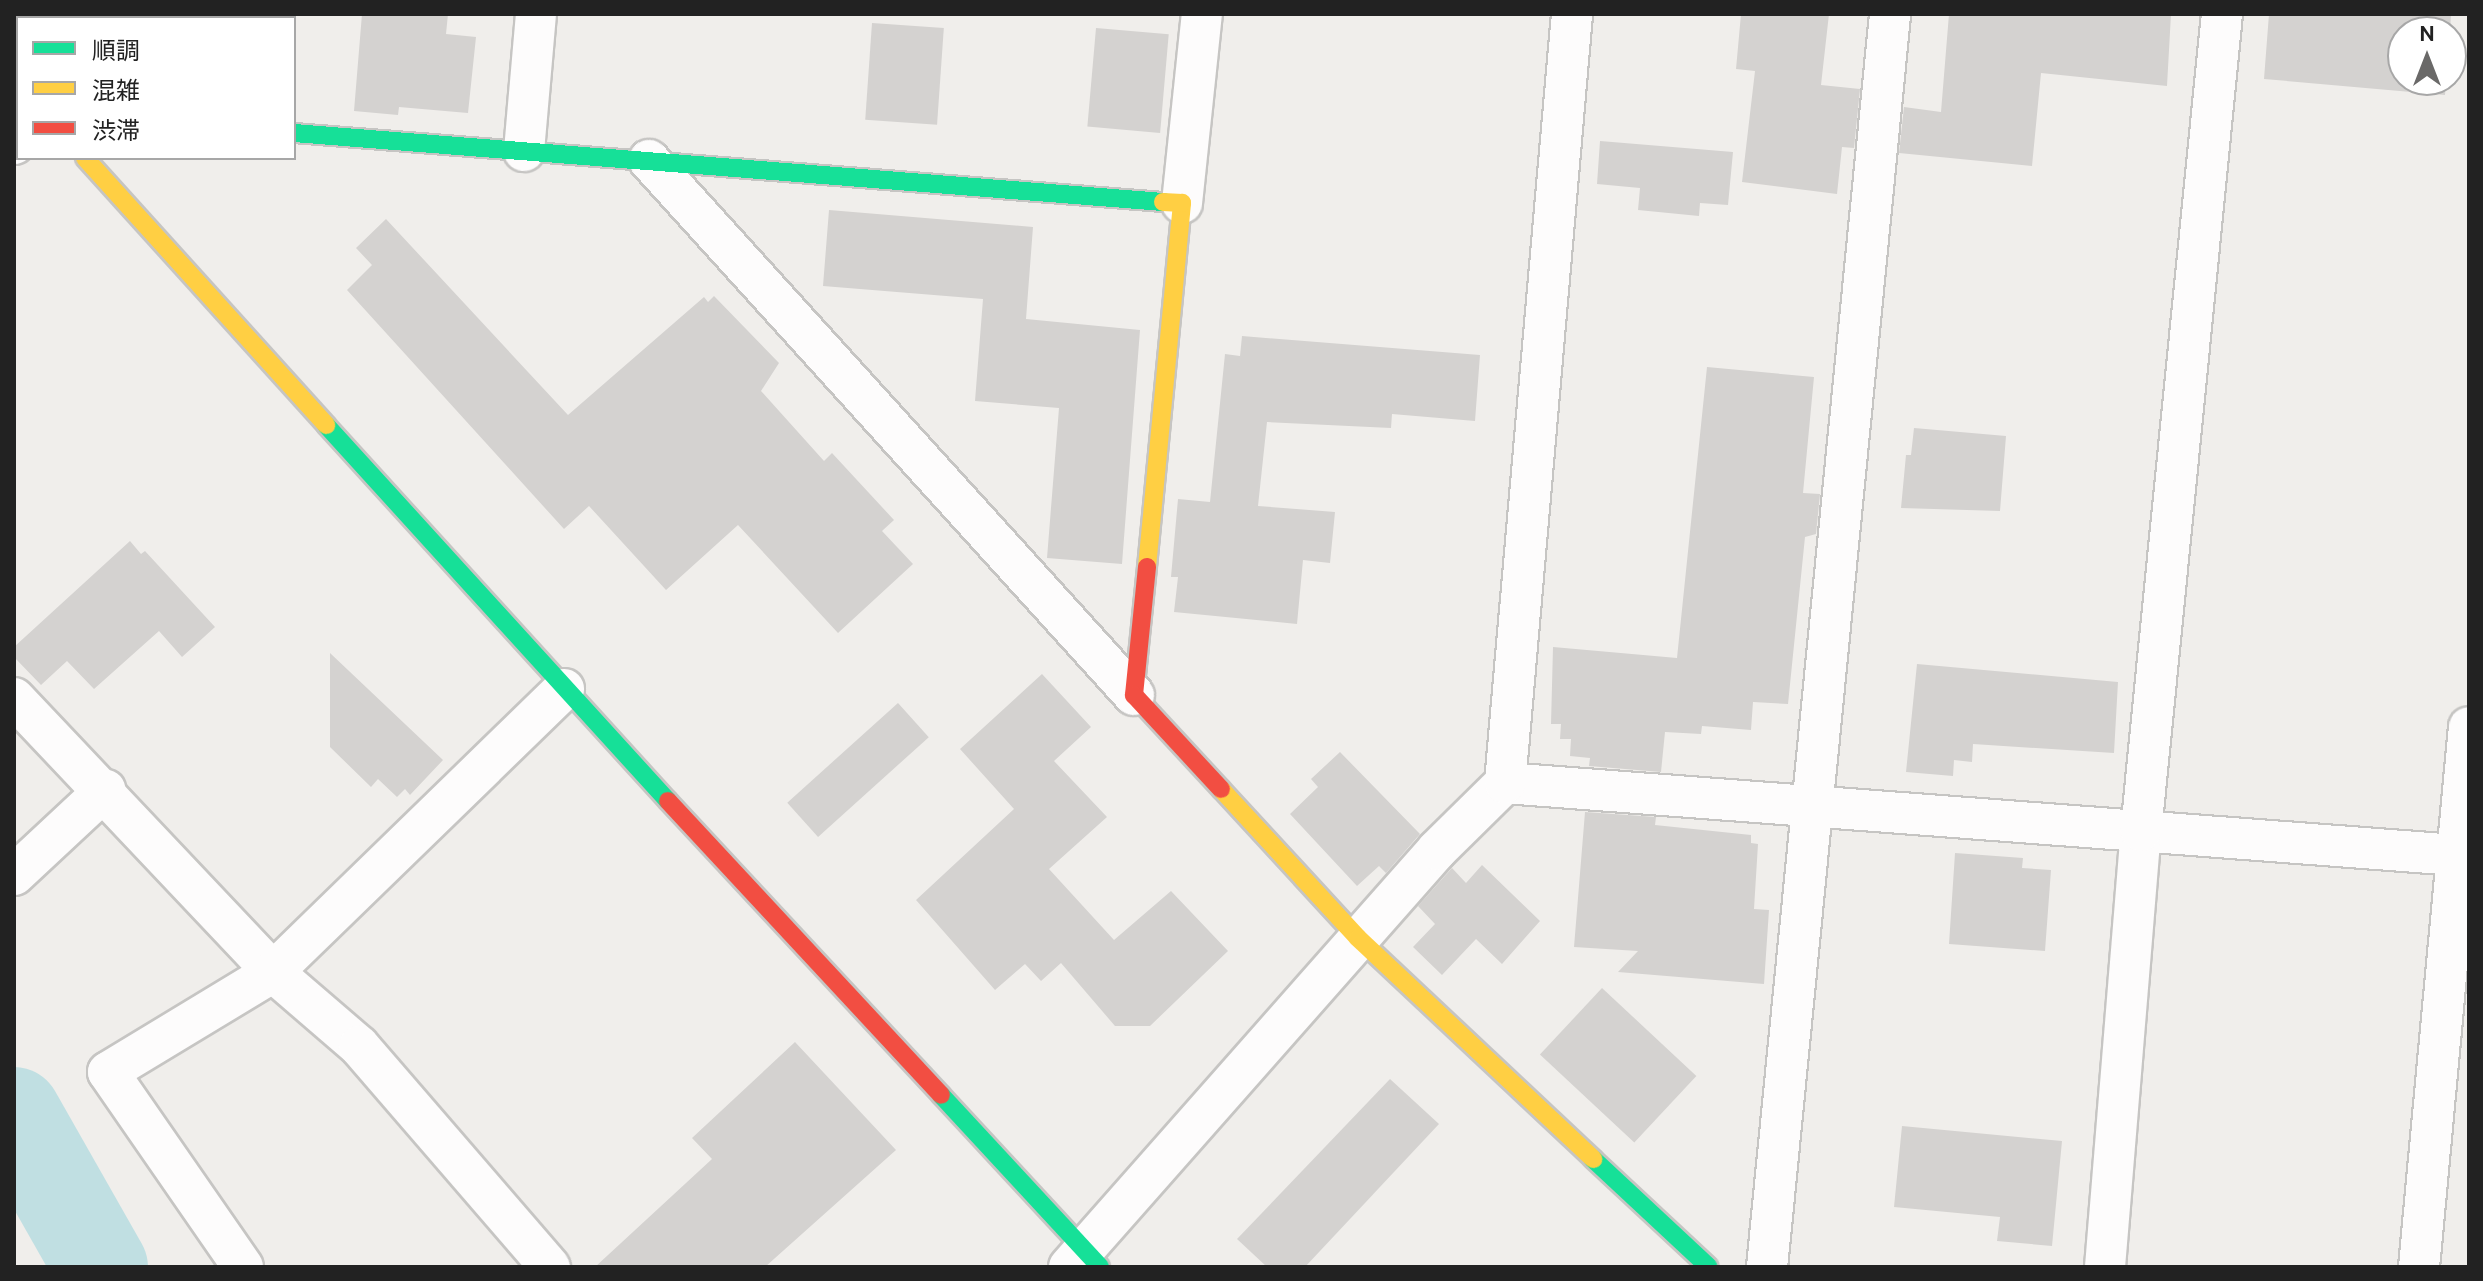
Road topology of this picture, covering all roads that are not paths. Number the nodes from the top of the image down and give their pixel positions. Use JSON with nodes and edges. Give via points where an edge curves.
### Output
{"nodes":[{"id":1,"x":536,"y":14,"type":"edge"},
{"id":2,"x":1202,"y":14,"type":"edge"},
{"id":3,"x":1572,"y":14,"type":"edge"},
{"id":4,"x":1890,"y":14,"type":"edge"},
{"id":5,"x":2222,"y":14,"type":"edge"},
{"id":6,"x":296,"y":133,"type":"edge"},
{"id":7,"x":524,"y":151,"type":"junction"},
{"id":8,"x":87,"y":160,"type":"edge"},
{"id":9,"x":649,"y":160,"type":"junction"},
{"id":10,"x":1182,"y":203,"type":"junction"},
{"id":11,"x":564,"y":689,"type":"junction"},
{"id":12,"x":1134,"y":695,"type":"junction"},
{"id":13,"x":14,"y":698,"type":"edge"},
{"id":14,"x":2469,"y":727,"type":"edge"},
{"id":15,"x":1505,"y":783,"type":"junction"},
{"id":16,"x":105,"y":790,"type":"junction"},
{"id":17,"x":1815,"y":807,"type":"junction"},
{"id":18,"x":2141,"y":831,"type":"junction"},
{"id":19,"x":2463,"y":855,"type":"edge"},
{"id":20,"x":17,"y":872,"type":"edge"},
{"id":21,"x":1358,"y":938,"type":"junction"},
{"id":22,"x":273,"y":972,"type":"junction"},
{"id":23,"x":1084,"y":1261,"type":"edge"},
{"id":24,"x":243,"y":1267,"type":"edge"},
{"id":25,"x":550,"y":1267,"type":"edge"},
{"id":26,"x":1709,"y":1267,"type":"edge"},
{"id":27,"x":1767,"y":1267,"type":"edge"},
{"id":28,"x":2105,"y":1267,"type":"edge"},
{"id":29,"x":2419,"y":1267,"type":"edge"}],
"edges":[{"from":1,"to":7,"type":"street"},
{"from":2,"to":10,"type":"street"},
{"from":3,"to":15,"type":"street"},
{"from":4,"to":17,"type":"street"},
{"from":5,"to":18,"type":"street"},
{"from":6,"to":7,"type":"street"},
{"from":7,"to":9,"type":"street"},
{"from":8,"to":11,"type":"street"},
{"from":9,"to":10,"type":"street"},
{"from":9,"to":12,"type":"street"},
{"from":10,"to":12,"type":"street"},
{"from":11,"to":22,"type":"street"},
{"from":11,"to":23,"type":"street"},
{"from":12,"to":21,"type":"street"},
{"from":13,"to":16,"type":"street"},
{"from":14,"to":19,"type":"street"},
{"from":15,"to":17,"type":"street"},
{"from":15,"to":21,"type":"street"},
{"from":16,"to":20,"type":"street"},
{"from":16,"to":22,"type":"street"},
{"from":17,"to":18,"type":"street"},
{"from":17,"to":27,"type":"street"},
{"from":18,"to":19,"type":"street"},
{"from":18,"to":28,"type":"street"},
{"from":19,"to":29,"type":"street"},
{"from":21,"to":23,"type":"street"},
{"from":21,"to":26,"type":"street"},
{"from":22,"to":24,"type":"street","via":[[108,1072]]},
{"from":22,"to":25,"type":"street","via":[[359,1046]]}]}
